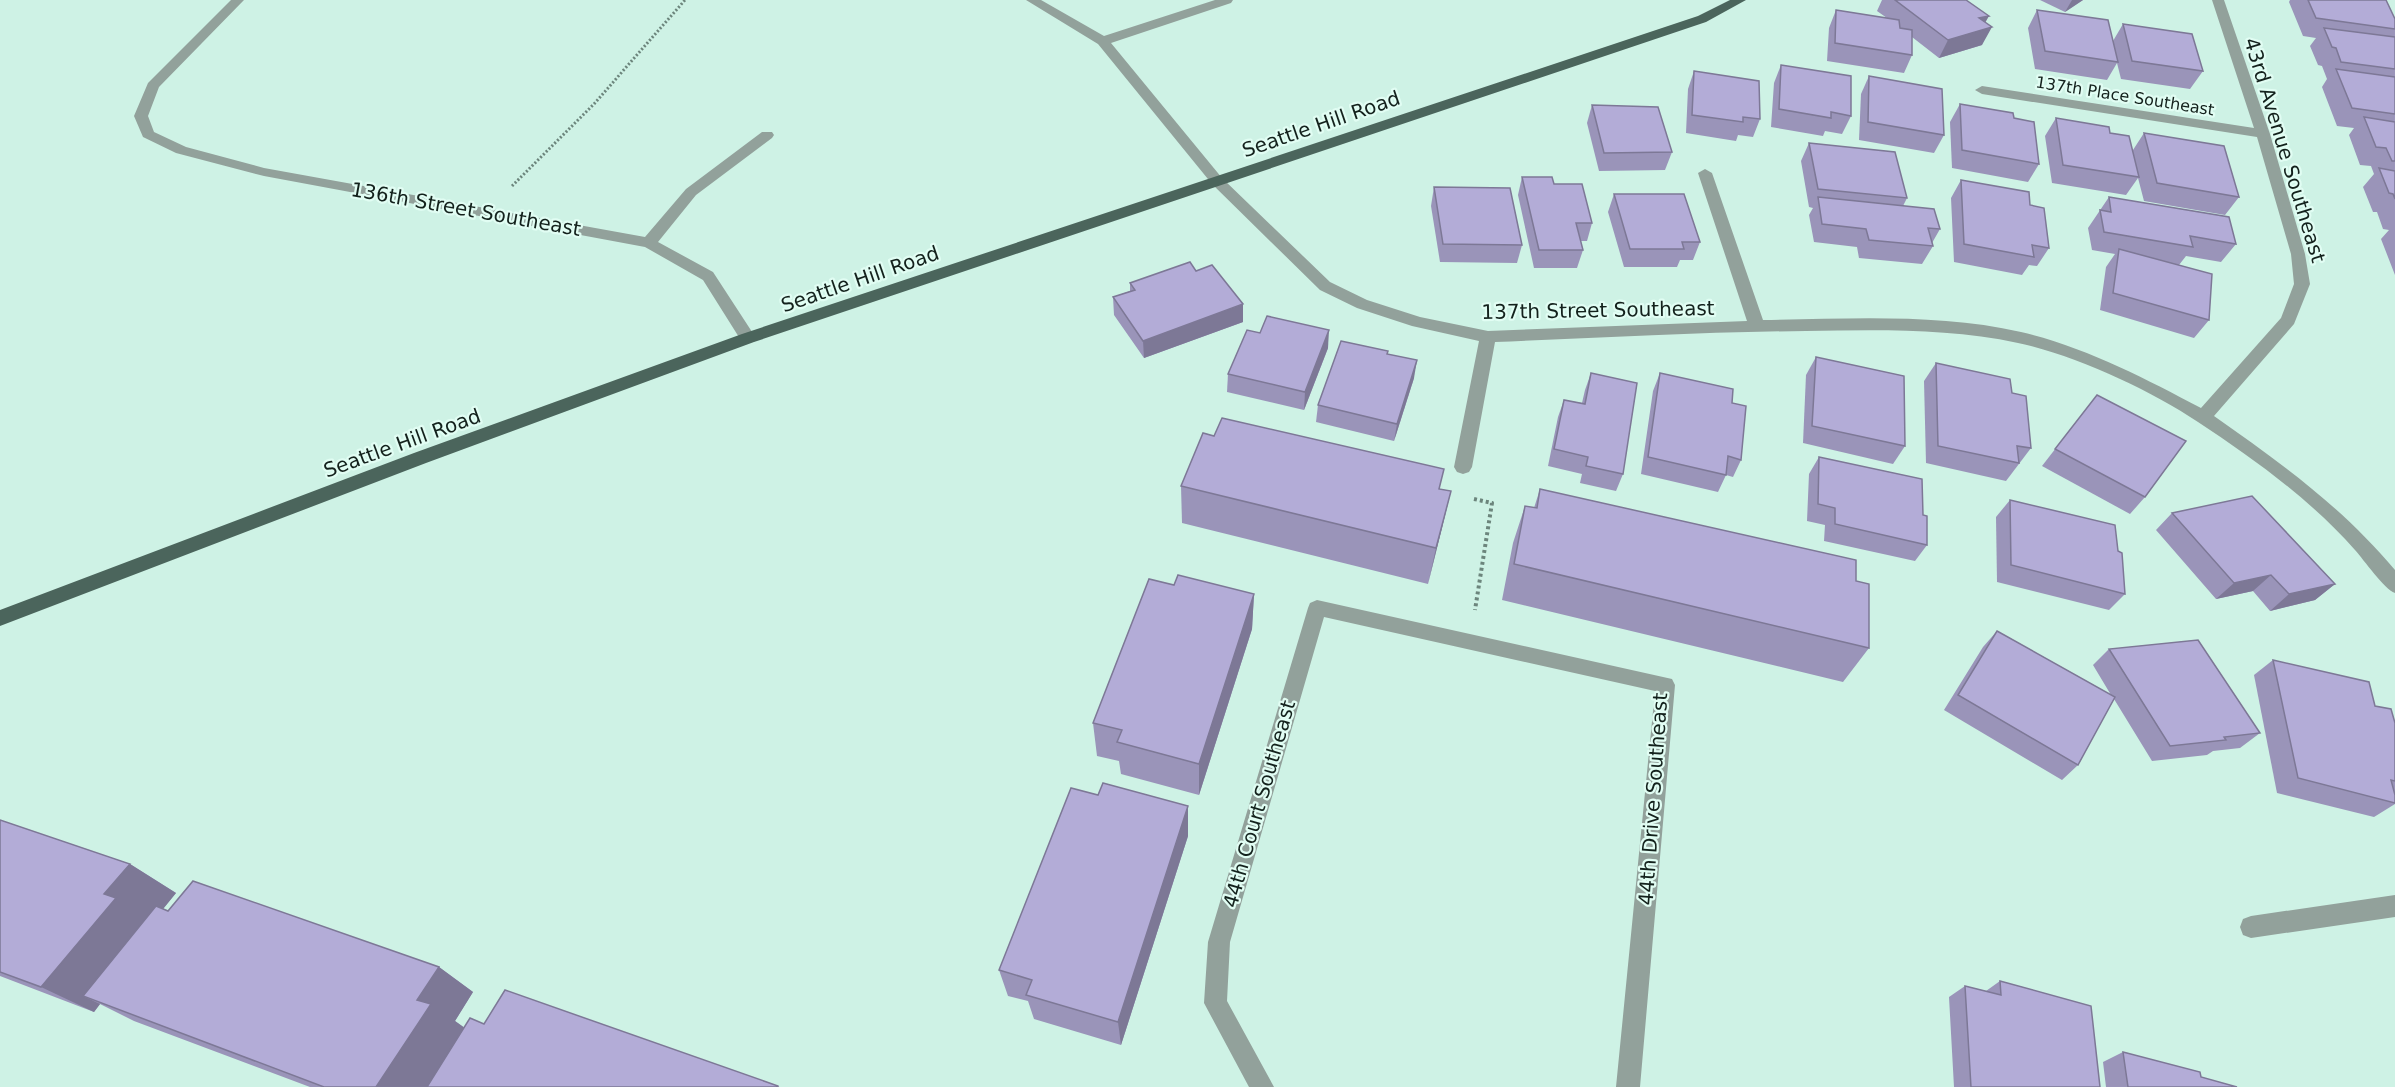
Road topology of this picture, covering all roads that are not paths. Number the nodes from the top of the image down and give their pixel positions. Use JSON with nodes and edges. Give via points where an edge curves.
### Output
{"nodes":[{"id":1,"x":238,"y":0,"type":"edge"},
{"id":2,"x":1032,"y":0,"type":"edge"},
{"id":3,"x":1227,"y":0,"type":"edge"},
{"id":4,"x":1740,"y":0,"type":"edge"},
{"id":5,"x":2218,"y":0,"type":"edge"},
{"id":6,"x":1103,"y":41,"type":"junction"},
{"id":7,"x":1982,"y":90,"type":"dead end"},
{"id":8,"x":2263,"y":134,"type":"junction"},
{"id":9,"x":766,"y":135,"type":"dead end"},
{"id":10,"x":1705,"y":172,"type":"dead end"},
{"id":11,"x":1217,"y":181,"type":"junction"},
{"id":12,"x":649,"y":243,"type":"junction"},
{"id":13,"x":1757,"y":326,"type":"junction"},
{"id":14,"x":748,"y":338,"type":"junction"},
{"id":15,"x":1488,"y":338,"type":"junction"},
{"id":16,"x":2203,"y":417,"type":"junction"},
{"id":17,"x":1462,"y":467,"type":"dead end"},
{"id":18,"x":2395,"y":585,"type":"edge"},
{"id":19,"x":1317,"y":608,"type":"joint"},
{"id":20,"x":0,"y":618,"type":"edge"},
{"id":21,"x":2395,"y":906,"type":"edge"},
{"id":22,"x":2252,"y":927,"type":"dead end"},
{"id":23,"x":1262,"y":1087,"type":"edge"},
{"id":24,"x":1628,"y":1087,"type":"edge"}],
"edges":[{"from":1,"to":12,"type":"street","name":"136th Street Southeast","via":[[153,86],[141,116],[148,134],[181,150],[264,172]]},
{"from":2,"to":6,"type":"street","name":"137th Street Southeast"},
{"from":3,"to":6,"type":"street"},
{"from":4,"to":11,"type":"main road","name":"Seattle Hill Road","via":[[1702,19]]},
{"from":5,"to":8,"type":"street","name":"43rd Avenue Southeast"},
{"from":6,"to":11,"type":"street","name":"137th Street Southeast"},
{"from":7,"to":8,"type":"street","name":"137th Place Southeast"},
{"from":8,"to":16,"type":"street","name":"43rd Avenue Southeast","via":[[2298,254],[2302,284],[2288,320]]},
{"from":9,"to":12,"type":"street","via":[[691,192]]},
{"from":10,"to":13,"type":"street"},
{"from":11,"to":14,"type":"main road","name":"Seattle Hill Road"},
{"from":11,"to":15,"type":"street","name":"137th Street Southeast","via":[[1325,286],[1362,304],[1418,322]]},
{"from":12,"to":14,"type":"street","name":"136th Street Southeast","via":[[708,276]]},
{"from":13,"to":15,"type":"street","name":"137th Street Southeast"},
{"from":13,"to":16,"type":"street","name":"137th Street Southeast","via":[[1890,324],[1968,328],[2021,338],[2132,379]]},
{"from":14,"to":20,"type":"main road","name":"Seattle Hill Road"},
{"from":15,"to":17,"type":"street"},
{"from":16,"to":18,"type":"street","via":[[2285,475],[2342,523]]},
{"from":19,"to":23,"type":"street","name":"44th Court Southeast","via":[[1219,942],[1215,1003]]},
{"from":19,"to":24,"type":"street","name":"44th Drive Southeast","via":[[1665,685]]},
{"from":21,"to":22,"type":"street"}]}
